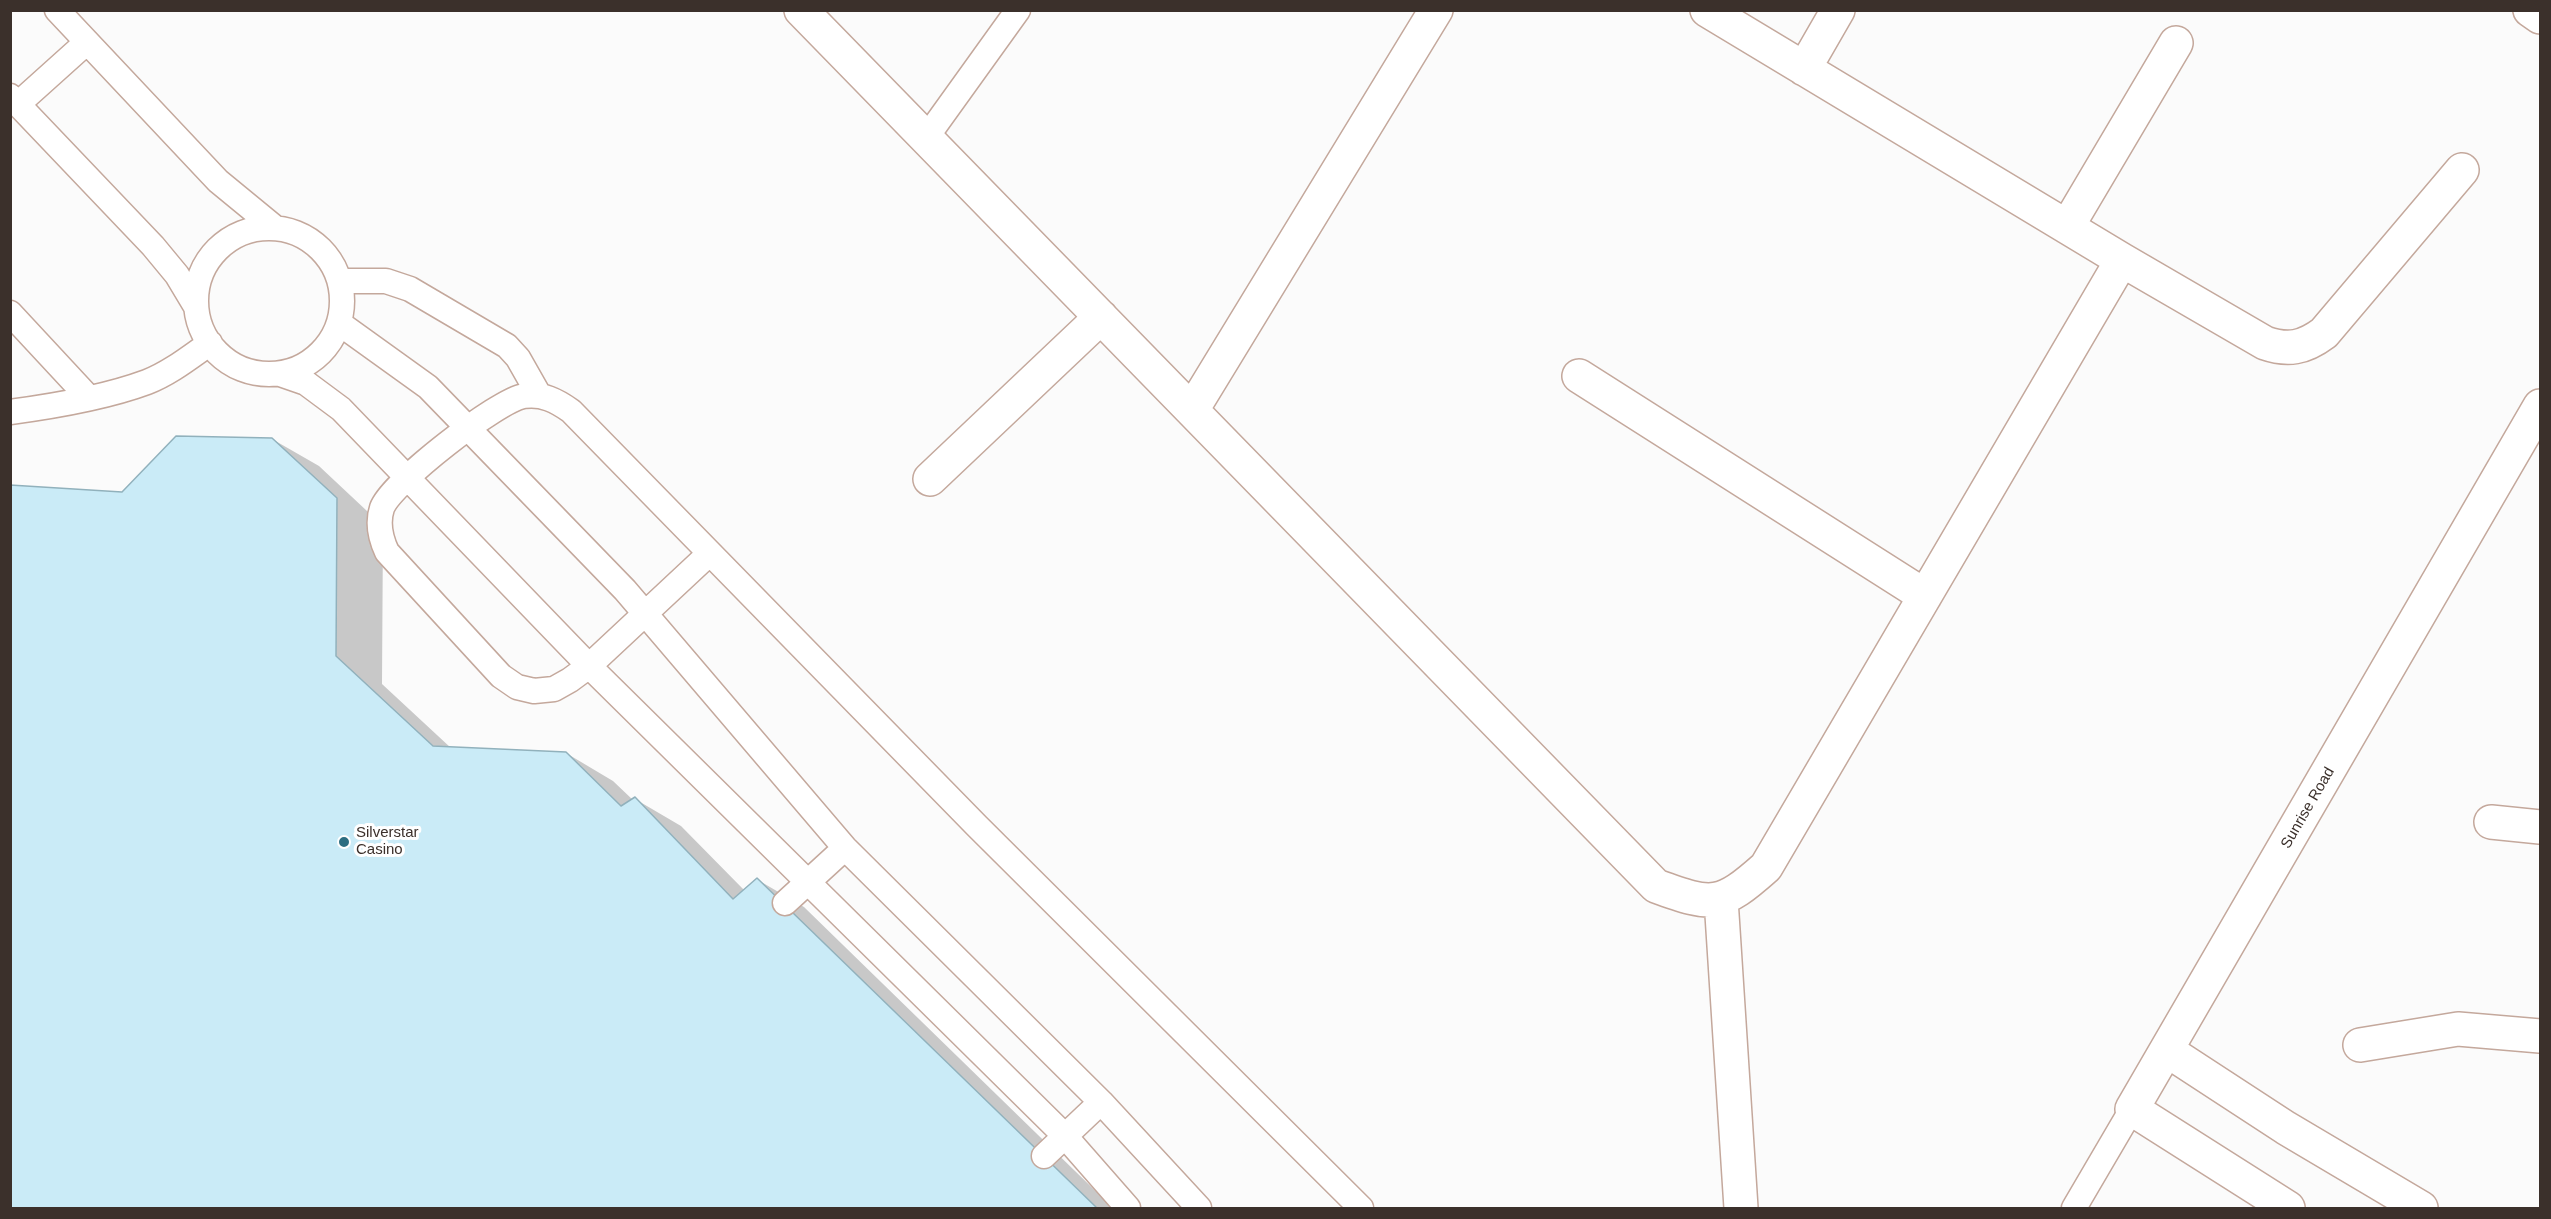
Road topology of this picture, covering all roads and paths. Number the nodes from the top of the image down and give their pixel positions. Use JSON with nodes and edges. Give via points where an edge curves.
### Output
{"nodes":[{"id":1,"x":57,"y":10,"type":"edge"},
{"id":2,"x":801,"y":10,"type":"edge"},
{"id":3,"x":1018,"y":10,"type":"edge"},
{"id":4,"x":1436,"y":10,"type":"edge"},
{"id":5,"x":1707,"y":10,"type":"edge"},
{"id":6,"x":1838,"y":10,"type":"edge"},
{"id":7,"x":2530,"y":10,"type":"edge"},
{"id":8,"x":2541,"y":17,"type":"edge"},
{"id":9,"x":87,"y":42,"type":"junction"},
{"id":10,"x":2176,"y":43,"type":"dead end"},
{"id":11,"x":1804,"y":69,"type":"junction"},
{"id":12,"x":14,"y":100,"type":"edge"},
{"id":13,"x":926,"y":138,"type":"junction"},
{"id":14,"x":2462,"y":170,"type":"dead end"},
{"id":15,"x":274,"y":227,"type":"junction"},
{"id":16,"x":2067,"y":227,"type":"junction"},
{"id":17,"x":2122,"y":260,"type":"junction"},
{"id":18,"x":340,"y":281,"type":"junction"},
{"id":19,"x":195,"y":305,"type":"junction"},
{"id":20,"x":10,"y":313,"type":"edge"},
{"id":21,"x":1101,"y":316,"type":"junction"},
{"id":22,"x":339,"y":323,"type":"junction"},
{"id":23,"x":210,"y":343,"type":"junction"},
{"id":24,"x":280,"y":374,"type":"junction"},
{"id":25,"x":1579,"y":376,"type":"dead end"},
{"id":26,"x":539,"y":395,"type":"junction"},
{"id":27,"x":89,"y":398,"type":"junction"},
{"id":28,"x":2541,"y":406,"type":"edge"},
{"id":29,"x":1192,"y":410,"type":"junction"},
{"id":30,"x":10,"y":412,"type":"edge"},
{"id":31,"x":468,"y":430,"type":"junction"},
{"id":32,"x":407,"y":475,"type":"junction"},
{"id":33,"x":930,"y":479,"type":"dead end"},
{"id":34,"x":710,"y":553,"type":"junction"},
{"id":35,"x":1925,"y":596,"type":"junction"},
{"id":36,"x":645,"y":612,"type":"junction"},
{"id":37,"x":589,"y":666,"type":"junction"},
{"id":38,"x":2490,"y":822,"type":"dead end"},
{"id":39,"x":2541,"y":827,"type":"edge"},
{"id":40,"x":844,"y":848,"type":"junction"},
{"id":41,"x":808,"y":883,"type":"junction"},
{"id":42,"x":1721,"y":899,"type":"junction"},
{"id":43,"x":784,"y":903,"type":"dead end"},
{"id":44,"x":2541,"y":1036,"type":"edge"},
{"id":45,"x":2360,"y":1045,"type":"dead end"},
{"id":46,"x":2168,"y":1051,"type":"junction"},
{"id":47,"x":1101,"y":1102,"type":"junction"},
{"id":48,"x":2132,"y":1109,"type":"junction"},
{"id":49,"x":1064,"y":1135,"type":"junction"},
{"id":50,"x":1044,"y":1156,"type":"dead end"},
{"id":51,"x":1128,"y":1209,"type":"edge"},
{"id":52,"x":1199,"y":1209,"type":"edge"},
{"id":53,"x":1361,"y":1209,"type":"edge"},
{"id":54,"x":1741,"y":1209,"type":"edge"},
{"id":55,"x":2074,"y":1209,"type":"edge"},
{"id":56,"x":2288,"y":1209,"type":"edge"},
{"id":57,"x":2421,"y":1209,"type":"edge"}],
"edges":[{"from":1,"to":9,"type":"lane"},
{"from":2,"to":13,"type":"street"},
{"from":3,"to":13,"type":"lane"},
{"from":4,"to":29,"type":"street"},
{"from":5,"to":11,"type":"street"},
{"from":6,"to":11,"type":"street"},
{"from":7,"to":8,"type":"street"},
{"from":9,"to":12,"type":"lane"},
{"from":9,"to":15,"type":"lane","via":[[218,181]]},
{"from":10,"to":16,"type":"street"},
{"from":11,"to":16,"type":"street"},
{"from":12,"to":19,"type":"lane","via":[[153,246]]},
{"from":13,"to":21,"type":"street"},
{"from":14,"to":17,"type":"street","via":[[2324,333],[2296,348],[2265,343]]},
{"from":15,"to":18,"type":"lane","via":[[300,233],[325,252]]},
{"from":15,"to":19,"type":"lane","via":[[242,232],[216,249],[199,276]]},
{"from":16,"to":17,"type":"street"},
{"from":17,"to":35,"type":"street"},
{"from":18,"to":22,"type":"lane"},
{"from":18,"to":26,"type":"lane","via":[[386,281],[410,289],[507,346]]},
{"from":19,"to":23,"type":"lane","via":[[202,333]]},
{"from":20,"to":27,"type":"lane"},
{"from":21,"to":29,"type":"street"},
{"from":21,"to":33,"type":"street"},
{"from":22,"to":24,"type":"lane","via":[[331,343],[310,363]]},
{"from":22,"to":31,"type":"lane","via":[[428,387]]},
{"from":23,"to":24,"type":"lane","via":[[222,358],[247,371]]},
{"from":23,"to":27,"type":"lane","via":[[147,382]]},
{"from":24,"to":32,"type":"lane","via":[[325,395]]},
{"from":25,"to":35,"type":"street"},
{"from":26,"to":31,"type":"lane","via":[[523,396],[504,404]]},
{"from":26,"to":34,"type":"lane","via":[[558,401],[571,411]]},
{"from":27,"to":30,"type":"lane"},
{"from":28,"to":46,"type":"street","name":"Sunrise Road"},
{"from":29,"to":42,"type":"street","via":[[1656,886],[1694,900]]},
{"from":31,"to":32,"type":"lane"},
{"from":31,"to":36,"type":"lane"},
{"from":32,"to":37,"type":"lane"},
{"from":32,"to":37,"type":"lane","via":[[387,499],[379,520],[387,552],[501,676],[517,687],[534,691],[554,689]]},
{"from":34,"to":36,"type":"lane"},
{"from":34,"to":53,"type":"lane"},
{"from":35,"to":42,"type":"street","via":[[1766,867],[1736,893]]},
{"from":36,"to":37,"type":"lane"},
{"from":36,"to":40,"type":"lane"},
{"from":37,"to":41,"type":"lane"},
{"from":38,"to":39,"type":"street"},
{"from":40,"to":41,"type":"lane"},
{"from":40,"to":47,"type":"lane"},
{"from":41,"to":43,"type":"lane"},
{"from":41,"to":49,"type":"lane"},
{"from":42,"to":54,"type":"street"},
{"from":44,"to":45,"type":"street","via":[[2458,1029]]},
{"from":46,"to":48,"type":"street","name":"Sunrise Road"},
{"from":46,"to":57,"type":"street"},
{"from":47,"to":49,"type":"lane"},
{"from":47,"to":52,"type":"lane"},
{"from":48,"to":55,"type":"lane","name":"Sunrise Road"},
{"from":48,"to":56,"type":"street"},
{"from":49,"to":50,"type":"lane"},
{"from":49,"to":51,"type":"lane"}]}
